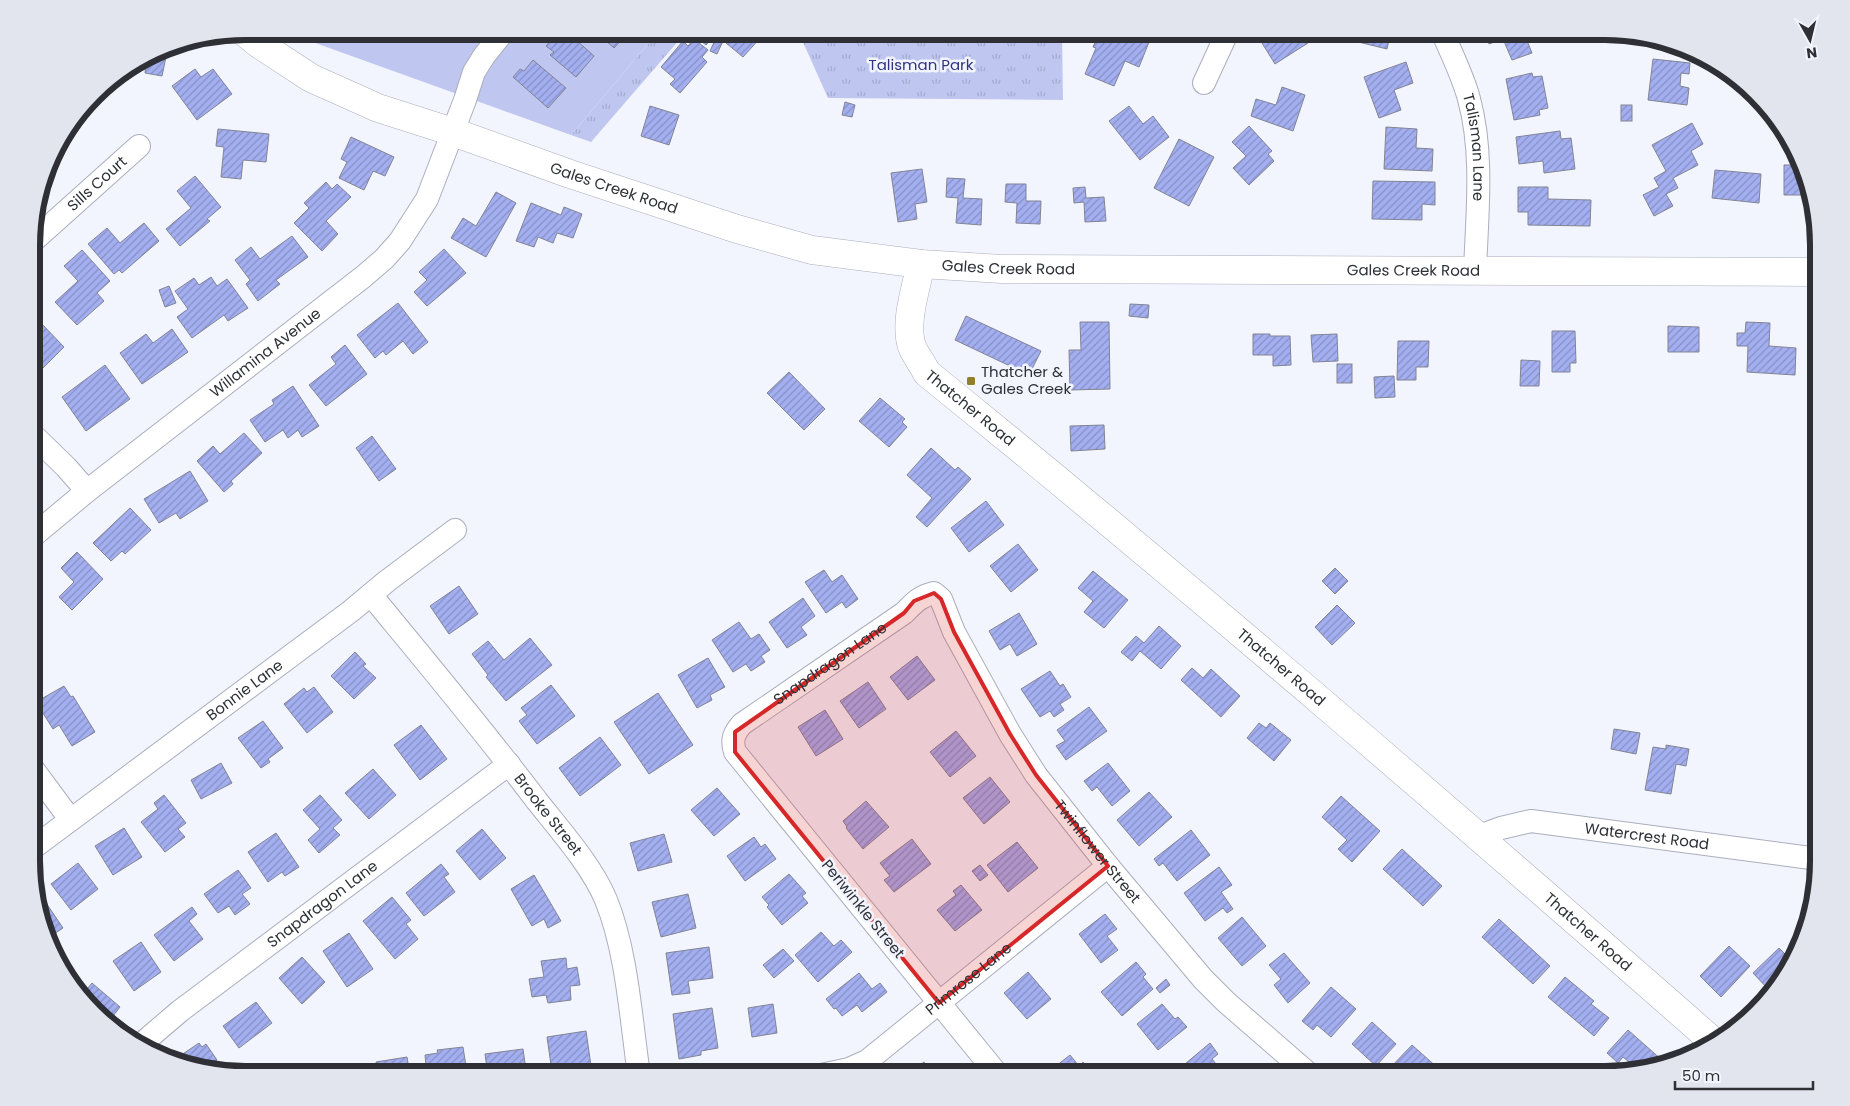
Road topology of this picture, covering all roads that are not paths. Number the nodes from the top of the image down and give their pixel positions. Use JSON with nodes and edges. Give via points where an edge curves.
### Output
{"nodes":[{"id":1,"x":254,"y":40,"type":"edge"},
{"id":2,"x":497,"y":40,"type":"edge"},
{"id":3,"x":1224,"y":40,"type":"edge"},
{"id":4,"x":1445,"y":40,"type":"edge"},
{"id":5,"x":1204,"y":83,"type":"dead end"},
{"id":6,"x":453,"y":132,"type":"junction"},
{"id":7,"x":139,"y":146,"type":"dead end"},
{"id":8,"x":40,"y":235,"type":"edge"},
{"id":9,"x":921,"y":264,"type":"junction"},
{"id":10,"x":1475,"y":271,"type":"junction"},
{"id":11,"x":1810,"y":272,"type":"edge"},
{"id":12,"x":40,"y":442,"type":"edge"},
{"id":13,"x":87,"y":491,"type":"junction"},
{"id":14,"x":40,"y":530,"type":"edge"},
{"id":15,"x":455,"y":530,"type":"dead end"},
{"id":16,"x":934,"y":593,"type":"joint"},
{"id":17,"x":371,"y":595,"type":"junction"},
{"id":18,"x":732,"y":742,"type":"joint"},
{"id":19,"x":509,"y":764,"type":"junction"},
{"id":20,"x":40,"y":779,"type":"edge"},
{"id":21,"x":70,"y":819,"type":"junction"},
{"id":22,"x":1478,"y":836,"type":"junction"},
{"id":23,"x":40,"y":843,"type":"edge"},
{"id":24,"x":1810,"y":858,"type":"edge"},
{"id":25,"x":1108,"y":866,"type":"junction"},
{"id":26,"x":939,"y":1003,"type":"junction"},
{"id":27,"x":1709,"y":1038,"type":"edge"},
{"id":28,"x":146,"y":1040,"type":"edge"},
{"id":29,"x":639,"y":1066,"type":"edge"},
{"id":30,"x":856,"y":1066,"type":"edge"},
{"id":31,"x":991,"y":1066,"type":"edge"},
{"id":32,"x":1300,"y":1066,"type":"edge"}],
"edges":[{"from":1,"to":6,"type":"main road","name":"Gales Creek Road","via":[[311,78],[378,108]]},
{"from":2,"to":6,"type":"street","name":"Willamina Avenue","via":[[474,72]]},
{"from":3,"to":5,"type":"street"},
{"from":4,"to":10,"type":"street","name":"Talisman Lane","via":[[1468,98],[1476,140]]},
{"from":6,"to":9,"type":"main road","name":"Gales Creek Road","via":[[570,174],[803,248]]},
{"from":6,"to":13,"type":"street","name":"Willamina Avenue","via":[[427,199],[400,241],[384,259]]},
{"from":7,"to":8,"type":"street","name":"Sills Court"},
{"from":9,"to":10,"type":"main road","name":"Gales Creek Road","via":[[1002,269]]},
{"from":9,"to":22,"type":"main road","name":"Thatcher Road","via":[[910,326],[912,348],[927,373],[1071,489]]},
{"from":10,"to":11,"type":"main road","name":"Gales Creek Road"},
{"from":12,"to":13,"type":"street"},
{"from":13,"to":14,"type":"street","name":"Willamina Avenue"},
{"from":15,"to":17,"type":"street","name":"Bonnie Lane"},
{"from":16,"to":18,"type":"street","name":"Snapdragon Lane","via":[[914,601],[904,613],[742,724]]},
{"from":16,"to":25,"type":"street","name":"Twinflower Street","via":[[941,599],[954,632],[1036,775]]},
{"from":17,"to":19,"type":"street","name":"Brooke Street"},
{"from":17,"to":21,"type":"street","name":"Bonnie Lane"},
{"from":18,"to":26,"type":"street","name":"Periwinkle Street","via":[[735,752]]},
{"from":19,"to":28,"type":"street","name":"Snapdragon Lane","via":[[180,1011]]},
{"from":19,"to":29,"type":"street","name":"Brooke Street","via":[[575,850],[606,898],[619,939]]},
{"from":20,"to":21,"type":"street"},
{"from":21,"to":23,"type":"street","name":"Bonnie Lane"},
{"from":22,"to":24,"type":"street","name":"Watercrest Road","via":[[1531,822]]},
{"from":22,"to":27,"type":"main road","name":"Thatcher Road"},
{"from":25,"to":26,"type":"street","name":"Primrose Lane"},
{"from":25,"to":32,"type":"street","name":"Twinflower Street","via":[[1203,979]]},
{"from":26,"to":30,"type":"street","name":"Primrose Lane","via":[[867,1061]]},
{"from":26,"to":31,"type":"street","name":"Periwinkle Street"}]}
